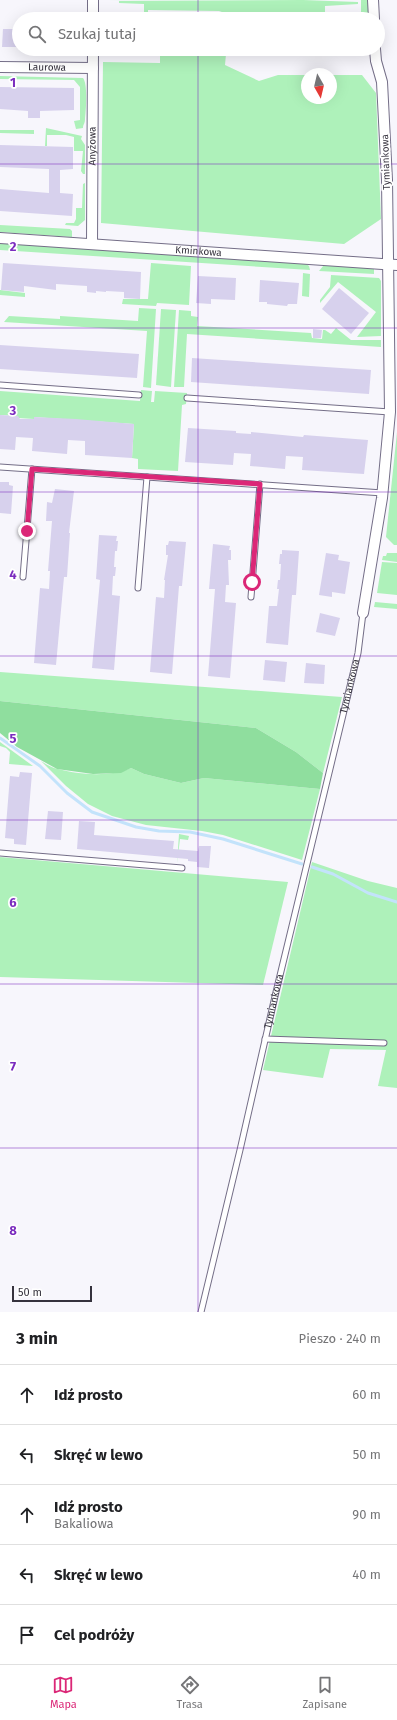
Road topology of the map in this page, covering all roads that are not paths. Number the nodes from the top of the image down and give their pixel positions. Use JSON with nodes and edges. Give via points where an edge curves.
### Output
{"nodes":[{"id":1,"x":93,"y":0,"type":"edge"},
{"id":2,"x":373,"y":0,"type":"edge"},
{"id":3,"x":93,"y":12,"type":"edge"},
{"id":4,"x":374,"y":12,"type":"edge"},
{"id":5,"x":93,"y":56,"type":"edge"},
{"id":6,"x":376,"y":56,"type":"edge"},
{"id":7,"x":0,"y":67,"type":"edge"},
{"id":8,"x":93,"y":68,"type":"junction"},
{"id":9,"x":0,"y":238,"type":"edge"},
{"id":10,"x":92,"y":244,"type":"junction"},
{"id":11,"x":393,"y":264,"type":"edge"},
{"id":12,"x":0,"y":385,"type":"edge"},
{"id":13,"x":139,"y":395,"type":"dead end"},
{"id":14,"x":188,"y":398,"type":"dead end"},
{"id":15,"x":390,"y":412,"type":"junction"},
{"id":16,"x":0,"y":467,"type":"edge"},
{"id":17,"x":32,"y":469,"type":"junction"},
{"id":18,"x":147,"y":477,"type":"junction"},
{"id":19,"x":260,"y":484,"type":"junction"},
{"id":20,"x":383,"y":492,"type":"junction"},
{"id":21,"x":23,"y":577,"type":"dead end"},
{"id":22,"x":138,"y":588,"type":"dead end"},
{"id":23,"x":251,"y":597,"type":"dead end"},
{"id":24,"x":363,"y":613,"type":"joint"},
{"id":25,"x":0,"y":853,"type":"edge"},
{"id":26,"x":182,"y":868,"type":"dead end"},
{"id":27,"x":265,"y":1039,"type":"junction"},
{"id":28,"x":384,"y":1043,"type":"dead end"},
{"id":29,"x":201,"y":1312,"type":"edge"}],
"edges":[{"from":1,"to":3,"type":"street"},
{"from":2,"to":4,"type":"street"},
{"from":5,"to":8,"type":"street","name":"Anyżowa"},
{"from":6,"to":11,"type":"street","name":"Tymiankowa","via":[[382,82]]},
{"from":7,"to":8,"type":"street","name":"Laurowa"},
{"from":8,"to":10,"type":"street","name":"Anyżowa"},
{"from":9,"to":10,"type":"street","name":"Kminkowa"},
{"from":10,"to":11,"type":"street","name":"Kminkowa"},
{"from":11,"to":15,"type":"street","name":"Tymiankowa"},
{"from":12,"to":13,"type":"lane"},
{"from":14,"to":15,"type":"lane"},
{"from":15,"to":20,"type":"street","name":"Tymiankowa"},
{"from":16,"to":17,"type":"lane"},
{"from":17,"to":18,"type":"lane"},
{"from":17,"to":21,"type":"lane"},
{"from":18,"to":19,"type":"lane"},
{"from":18,"to":22,"type":"lane"},
{"from":19,"to":20,"type":"lane"},
{"from":19,"to":23,"type":"lane"},
{"from":20,"to":24,"type":"street","name":"Tymiankowa"},
{"from":24,"to":27,"type":"lane","name":"Tymiankowa","via":[[358,653]]},
{"from":25,"to":26,"type":"lane"},
{"from":27,"to":28,"type":"lane"},
{"from":27,"to":29,"type":"lane","name":"Tymiankowa"}]}
